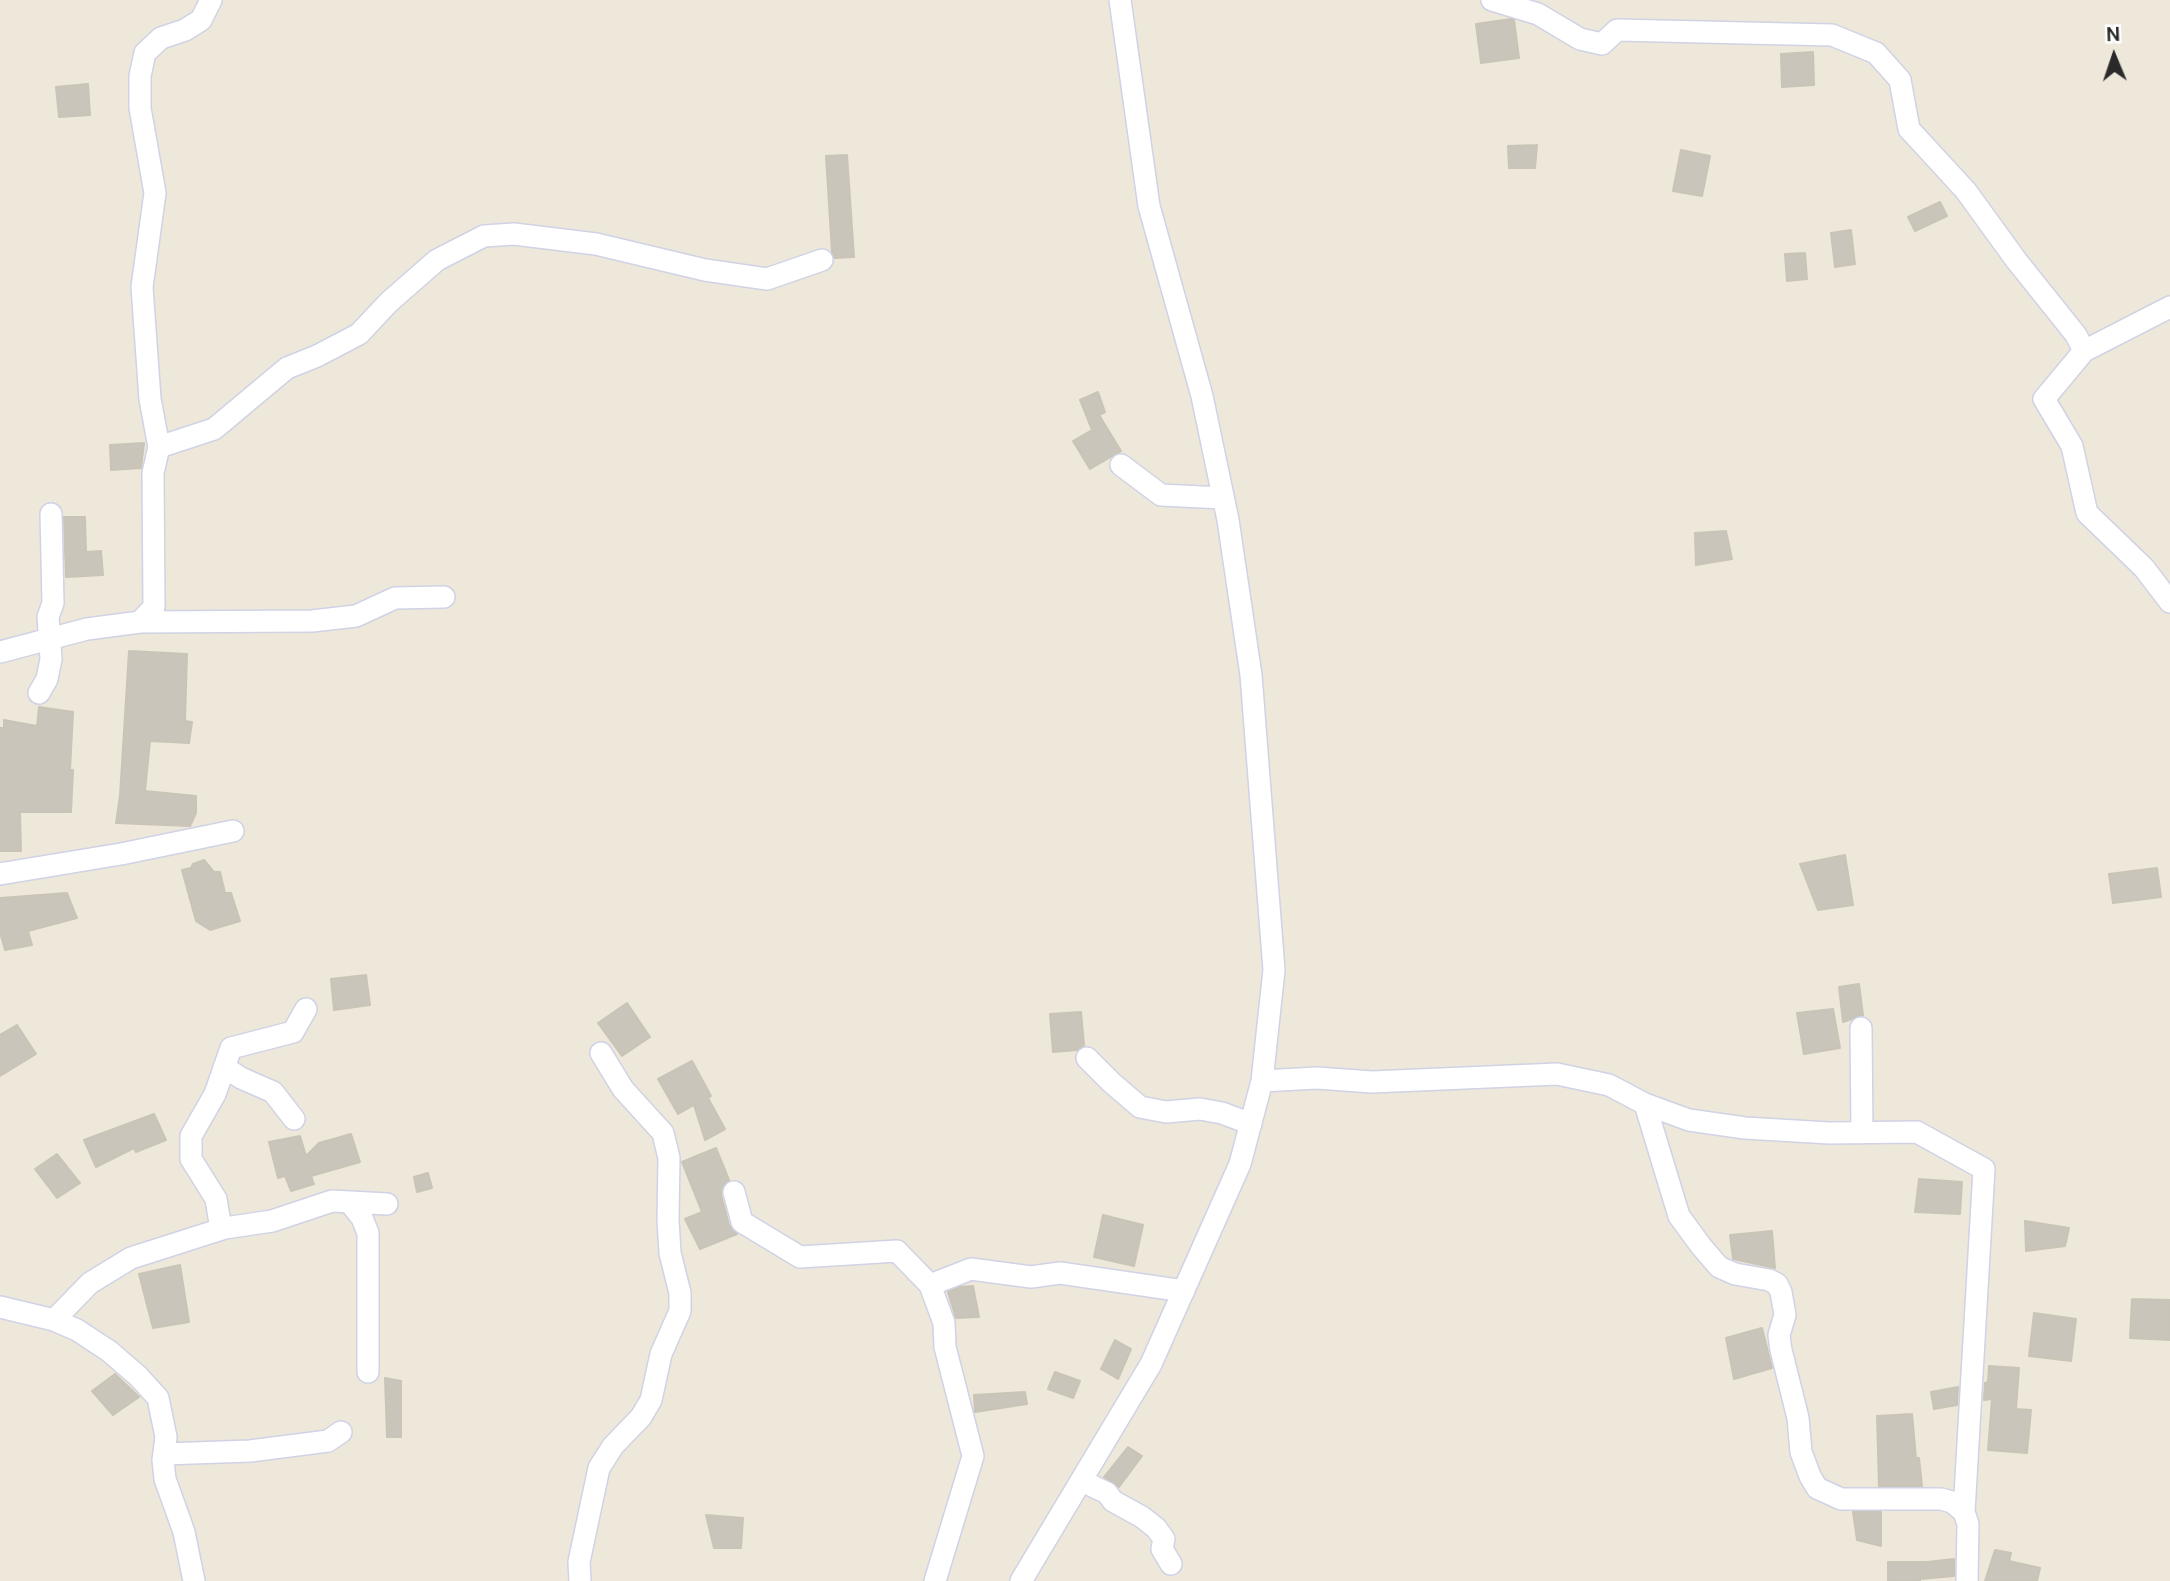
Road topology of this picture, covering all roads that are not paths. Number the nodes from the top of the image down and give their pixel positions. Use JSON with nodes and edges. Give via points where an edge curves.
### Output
{"nodes":[{"id":1,"x":211,"y":0,"type":"edge"},
{"id":2,"x":1120,"y":0,"type":"edge"},
{"id":3,"x":1492,"y":0,"type":"edge"},
{"id":4,"x":822,"y":260,"type":"dead end"},
{"id":5,"x":2170,"y":307,"type":"edge"},
{"id":6,"x":2084,"y":351,"type":"junction"},
{"id":7,"x":159,"y":447,"type":"junction"},
{"id":8,"x":1121,"y":465,"type":"dead end"},
{"id":9,"x":1223,"y":498,"type":"junction"},
{"id":10,"x":51,"y":514,"type":"dead end"},
{"id":11,"x":444,"y":597,"type":"dead end"},
{"id":12,"x":2170,"y":602,"type":"edge"},
{"id":13,"x":140,"y":622,"type":"junction"},
{"id":14,"x":49,"y":639,"type":"junction"},
{"id":15,"x":0,"y":652,"type":"edge"},
{"id":16,"x":39,"y":693,"type":"dead end"},
{"id":17,"x":233,"y":831,"type":"dead end"},
{"id":18,"x":0,"y":874,"type":"edge"},
{"id":19,"x":306,"y":1009,"type":"dead end"},
{"id":20,"x":1861,"y":1028,"type":"dead end"},
{"id":21,"x":601,"y":1052,"type":"dead end"},
{"id":22,"x":1087,"y":1058,"type":"dead end"},
{"id":23,"x":224,"y":1067,"type":"junction"},
{"id":24,"x":1262,"y":1081,"type":"junction"},
{"id":25,"x":1645,"y":1104,"type":"junction"},
{"id":26,"x":295,"y":1119,"type":"dead end"},
{"id":27,"x":1251,"y":1124,"type":"junction"},
{"id":28,"x":1862,"y":1133,"type":"junction"},
{"id":29,"x":734,"y":1192,"type":"dead end"},
{"id":30,"x":350,"y":1203,"type":"junction"},
{"id":31,"x":387,"y":1204,"type":"dead end"},
{"id":32,"x":221,"y":1229,"type":"junction"},
{"id":33,"x":930,"y":1285,"type":"junction"},
{"id":34,"x":1184,"y":1291,"type":"junction"},
{"id":35,"x":0,"y":1307,"type":"edge"},
{"id":36,"x":54,"y":1320,"type":"junction"},
{"id":37,"x":368,"y":1372,"type":"dead end"},
{"id":38,"x":341,"y":1432,"type":"dead end"},
{"id":39,"x":164,"y":1454,"type":"junction"},
{"id":40,"x":1082,"y":1481,"type":"junction"},
{"id":41,"x":1964,"y":1512,"type":"junction"},
{"id":42,"x":1171,"y":1564,"type":"dead end"},
{"id":43,"x":194,"y":1581,"type":"edge"},
{"id":44,"x":580,"y":1581,"type":"edge"},
{"id":45,"x":935,"y":1581,"type":"edge"},
{"id":46,"x":1021,"y":1581,"type":"edge"},
{"id":47,"x":1967,"y":1581,"type":"edge"}],
"edges":[{"from":1,"to":7,"type":"street","via":[[201,20],[161,38],[145,53],[140,76],[140,108],[155,193],[142,287],[150,399]]},
{"from":2,"to":9,"type":"street","via":[[1149,206],[1202,396]]},
{"from":3,"to":6,"type":"street","via":[[1538,14],[1580,39],[1602,44],[1617,30],[1832,35],[1875,53],[1900,80],[1909,129],[1966,191]]},
{"from":4,"to":7,"type":"street","via":[[767,279],[705,270],[596,244],[514,234],[484,236],[437,260],[359,334],[287,368],[214,429]]},
{"from":5,"to":6,"type":"street"},
{"from":6,"to":12,"type":"street","via":[[2044,400],[2072,446],[2087,513],[2144,568]]},
{"from":7,"to":13,"type":"street","via":[[153,472],[154,607]]},
{"from":8,"to":9,"type":"street","via":[[1161,495]]},
{"from":9,"to":24,"type":"street","via":[[1251,675],[1274,970]]},
{"from":10,"to":14,"type":"street"},
{"from":11,"to":13,"type":"street","via":[[395,598],[356,616],[312,621]]},
{"from":13,"to":14,"type":"street"},
{"from":14,"to":15,"type":"street"},
{"from":14,"to":16,"type":"street","via":[[51,659]]},
{"from":17,"to":18,"type":"street"},
{"from":19,"to":23,"type":"street","via":[[293,1032],[231,1048]]},
{"from":20,"to":28,"type":"street"},
{"from":21,"to":44,"type":"street","via":[[622,1089],[663,1133],[669,1158],[670,1253],[680,1311],[661,1354],[651,1400],[599,1468],[579,1562]]},
{"from":22,"to":27,"type":"street","via":[[1140,1107],[1166,1112],[1200,1109]]},
{"from":23,"to":26,"type":"street","via":[[273,1093]]},
{"from":23,"to":32,"type":"street","via":[[215,1094],[191,1136],[191,1159],[216,1199]]},
{"from":24,"to":25,"type":"street","via":[[1372,1082],[1557,1074],[1609,1085]]},
{"from":24,"to":27,"type":"street"},
{"from":25,"to":28,"type":"street","via":[[1689,1120],[1745,1128]]},
{"from":25,"to":41,"type":"street","via":[[1686,1226],[1719,1267],[1769,1280],[1781,1292],[1785,1315],[1779,1335],[1781,1350],[1798,1418],[1801,1452],[1818,1488],[1841,1499],[1941,1499]]},
{"from":27,"to":34,"type":"street","via":[[1240,1164]]},
{"from":28,"to":41,"type":"street","via":[[1917,1132],[1984,1168]]},
{"from":29,"to":33,"type":"street","via":[[742,1222],[800,1257],[897,1251]]},
{"from":30,"to":31,"type":"street"},
{"from":30,"to":32,"type":"street","via":[[332,1201],[272,1221]]},
{"from":30,"to":37,"type":"street","via":[[368,1233]]},
{"from":32,"to":36,"type":"street","via":[[131,1258],[90,1283]]},
{"from":33,"to":34,"type":"street","via":[[971,1269],[1031,1277],[1060,1273]]},
{"from":33,"to":45,"type":"street","via":[[944,1323],[945,1347],[973,1456]]},
{"from":34,"to":40,"type":"street","via":[[1152,1364]]},
{"from":35,"to":36,"type":"street"},
{"from":36,"to":39,"type":"street","via":[[109,1351],[158,1398],[166,1437]]},
{"from":38,"to":39,"type":"street","via":[[328,1441],[250,1451]]},
{"from":39,"to":43,"type":"street","via":[[165,1479],[184,1532]]},
{"from":40,"to":42,"type":"street","via":[[1156,1528]]},
{"from":40,"to":46,"type":"street"},
{"from":41,"to":47,"type":"street"}]}
